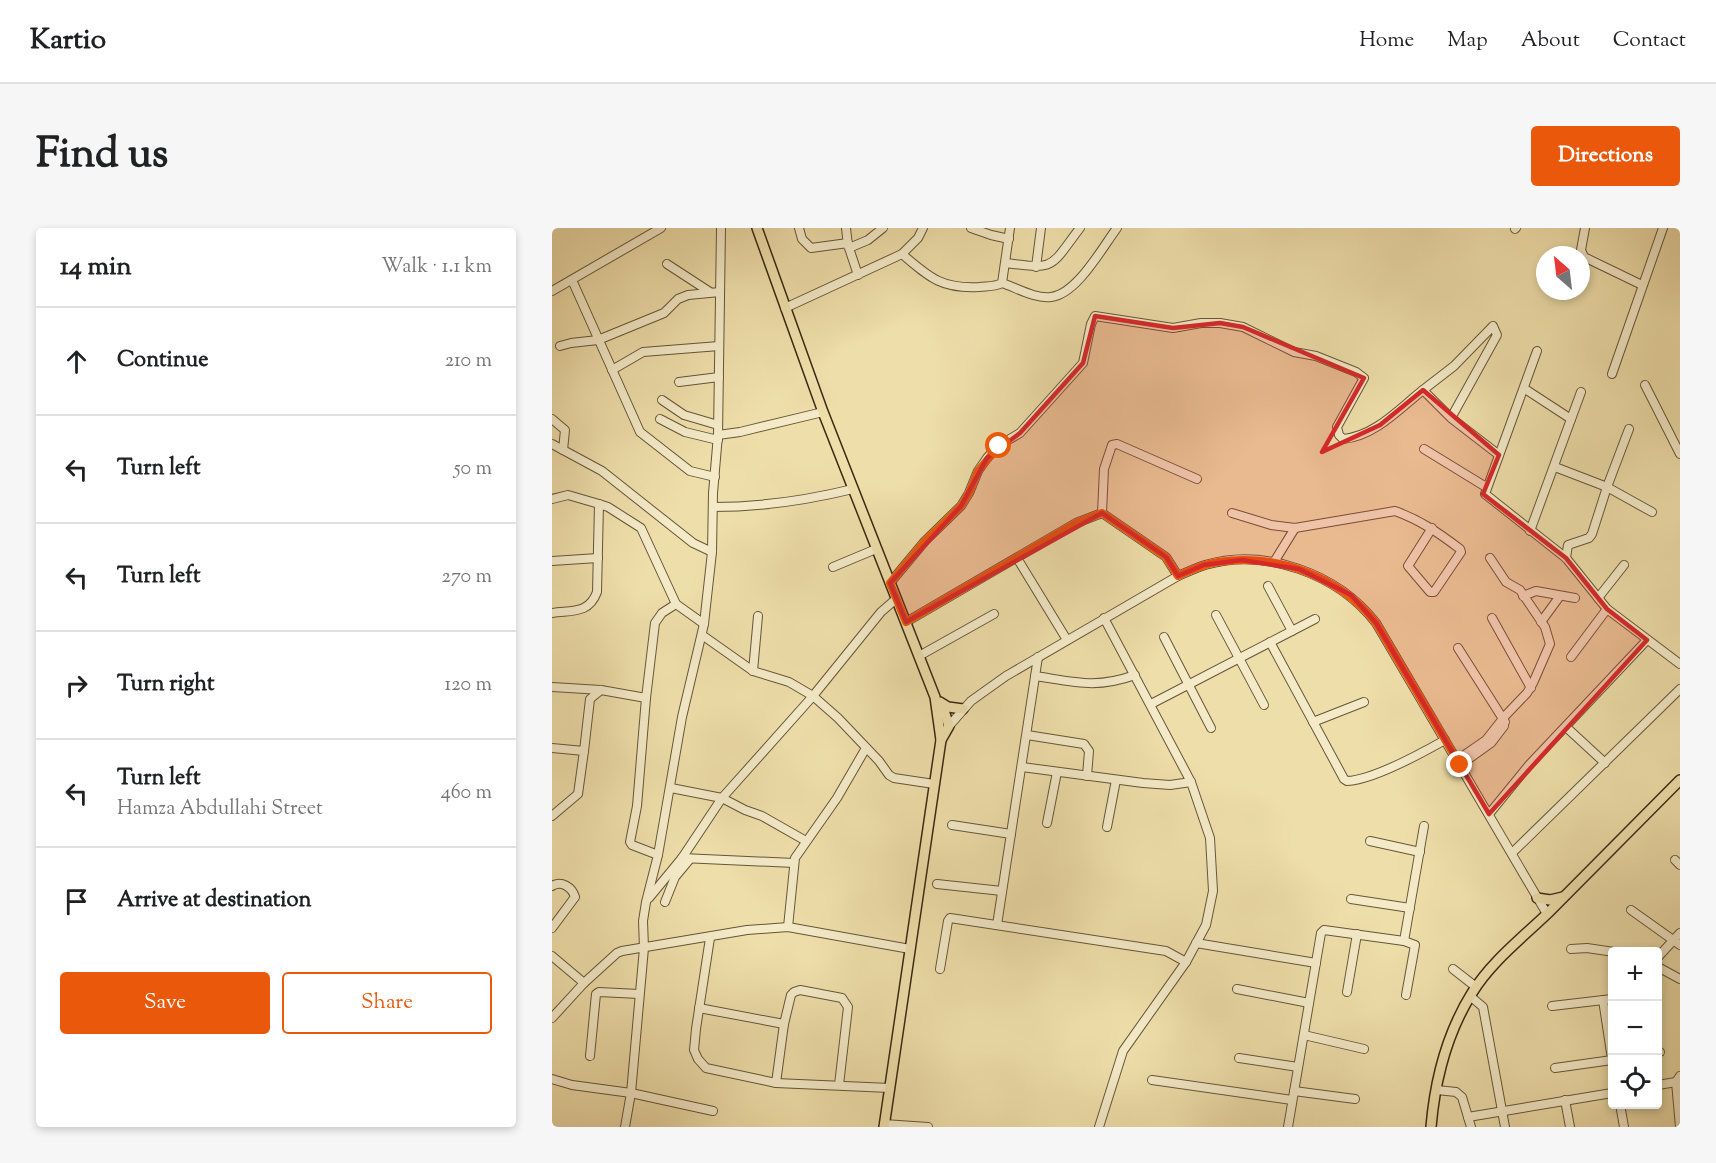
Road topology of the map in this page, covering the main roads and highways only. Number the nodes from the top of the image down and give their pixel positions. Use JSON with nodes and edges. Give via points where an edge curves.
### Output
{"nodes":[{"id":1,"x":757,"y":228,"type":"edge"},
{"id":2,"x":938,"y":701,"type":"junction"},
{"id":3,"x":963,"y":709,"type":"road end"},
{"id":4,"x":939,"y":721,"type":"junction"},
{"id":5,"x":949,"y":726,"type":"junction"},
{"id":6,"x":941,"y":740,"type":"junction"},
{"id":7,"x":1680,"y":780,"type":"edge"},
{"id":8,"x":1537,"y":897,"type":"road end"},
{"id":9,"x":1563,"y":897,"type":"junction"},
{"id":10,"x":884,"y":1126,"type":"edge"},
{"id":11,"x":1431,"y":1127,"type":"edge"}],
"edges":[{"from":1,"to":2,"type":"main road","via":[[823,412]]},
{"from":2,"to":3,"type":"main road","via":[[956,710]]},
{"from":2,"to":4,"type":"main road"},
{"from":2,"to":5,"type":"main road"},
{"from":4,"to":5,"type":"main road"},
{"from":4,"to":6,"type":"main road"},
{"from":5,"to":6,"type":"main road"},
{"from":6,"to":10,"type":"main road"},
{"from":7,"to":9,"type":"main road"},
{"from":8,"to":9,"type":"main road"},
{"from":9,"to":11,"type":"main road","via":[[1509,950],[1470,996],[1446,1047]]}]}
